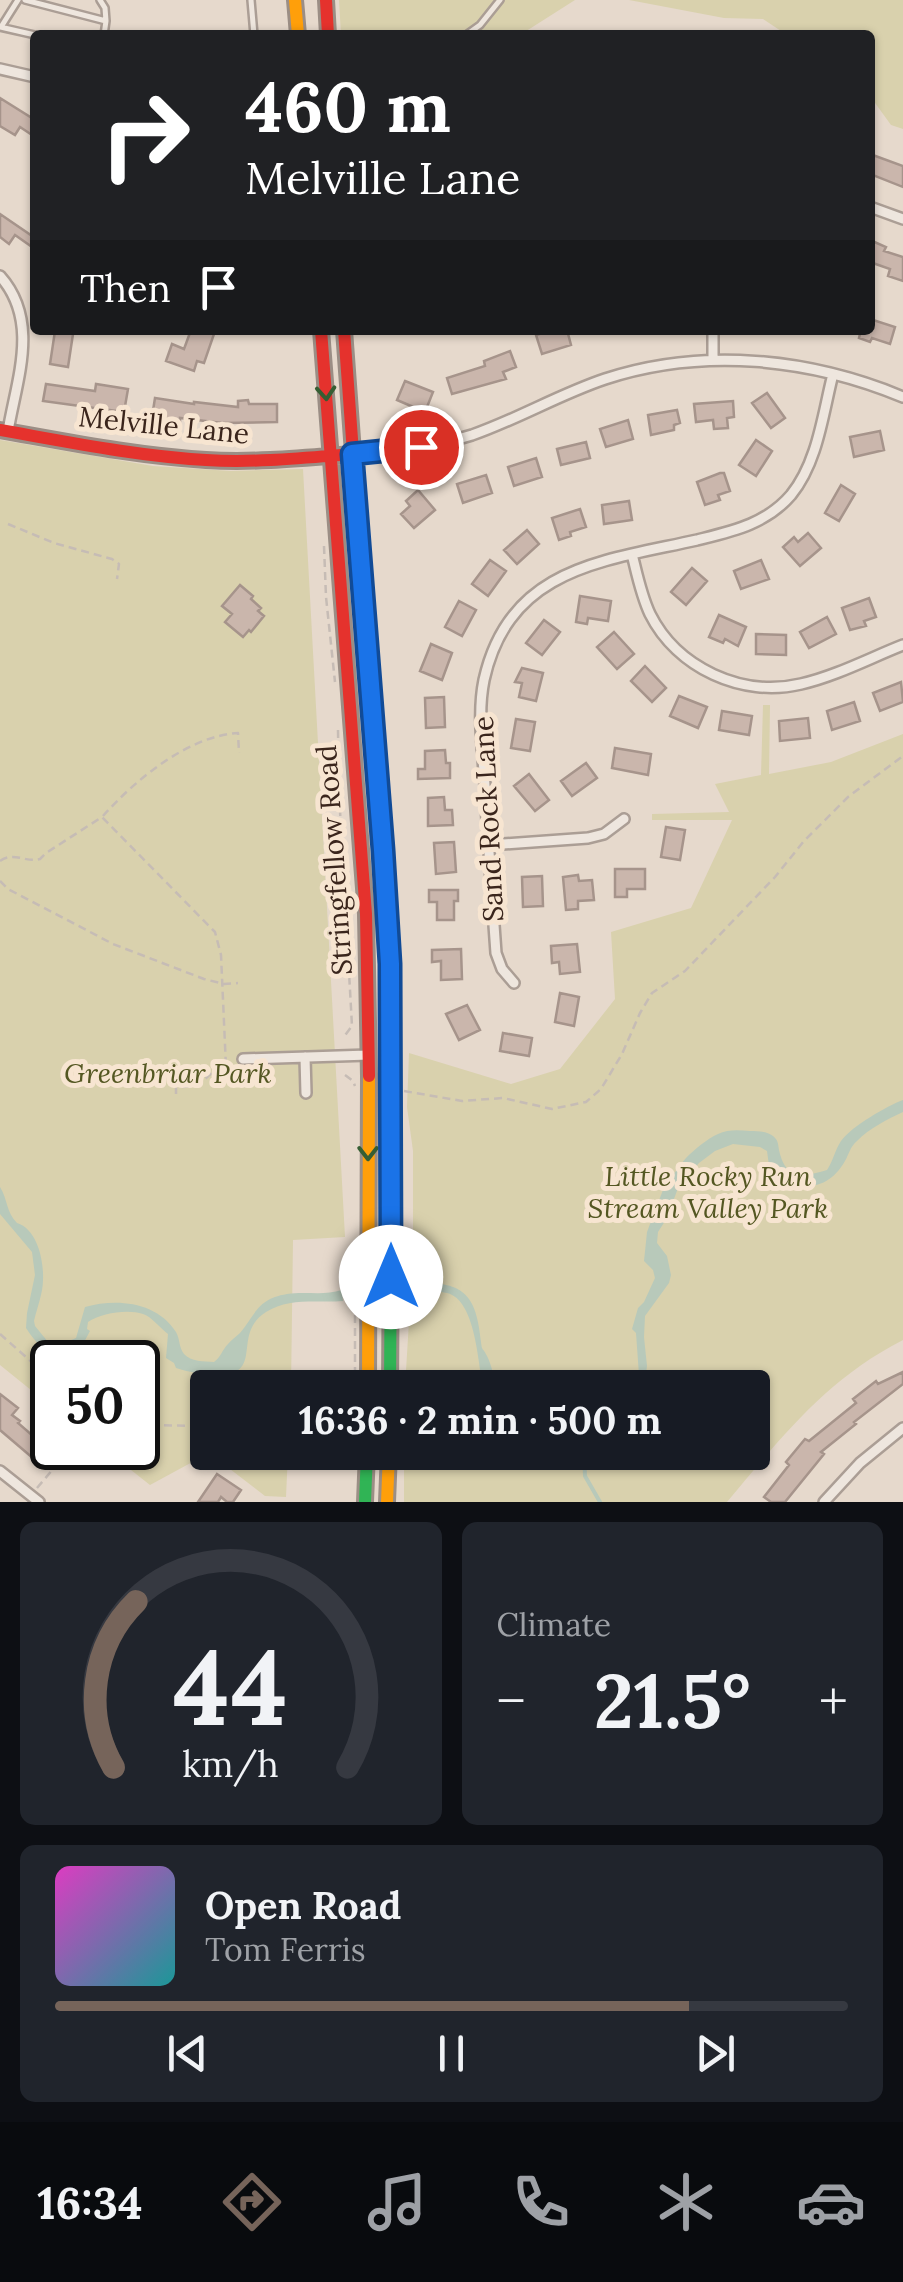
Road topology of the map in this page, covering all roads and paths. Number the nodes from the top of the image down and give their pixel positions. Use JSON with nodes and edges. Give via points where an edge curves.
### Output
{"nodes":[{"id":1,"x":21,"y":0,"type":"edge"},
{"id":2,"x":100,"y":0,"type":"edge"},
{"id":3,"x":252,"y":0,"type":"edge"},
{"id":4,"x":295,"y":0,"type":"edge"},
{"id":5,"x":326,"y":0,"type":"edge"},
{"id":6,"x":500,"y":0,"type":"edge"},
{"id":7,"x":106,"y":21,"type":"junction"},
{"id":8,"x":0,"y":28,"type":"edge"},
{"id":9,"x":105,"y":30,"type":"edge"},
{"id":10,"x":254,"y":30,"type":"edge"},
{"id":11,"x":298,"y":30,"type":"edge"},
{"id":12,"x":328,"y":30,"type":"edge"},
{"id":13,"x":472,"y":30,"type":"edge"},
{"id":14,"x":30,"y":34,"type":"edge"},
{"id":15,"x":0,"y":69,"type":"edge"},
{"id":16,"x":30,"y":76,"type":"edge"},
{"id":17,"x":875,"y":209,"type":"edge"},
{"id":18,"x":903,"y":219,"type":"edge"},
{"id":19,"x":0,"y":276,"type":"edge"},
{"id":20,"x":321,"y":335,"type":"edge"},
{"id":21,"x":344,"y":335,"type":"edge"},
{"id":22,"x":712,"y":335,"type":"edge"},
{"id":23,"x":714,"y":360,"type":"junction"},
{"id":24,"x":834,"y":374,"type":"junction"},
{"id":25,"x":903,"y":397,"type":"edge"},
{"id":26,"x":4,"y":430,"type":"edge"},
{"id":27,"x":352,"y":454,"type":"junction"},
{"id":28,"x":329,"y":456,"type":"junction"},
{"id":29,"x":8,"y":524,"type":"dead end"},
{"id":30,"x":324,"y":539,"type":"dead end"},
{"id":31,"x":632,"y":554,"type":"junction"},
{"id":32,"x":117,"y":579,"type":"dead end"},
{"id":33,"x":903,"y":645,"type":"edge"},
{"id":34,"x":335,"y":682,"type":"dead end"},
{"id":35,"x":338,"y":721,"type":"dead end"},
{"id":36,"x":239,"y":753,"type":"dead end"},
{"id":37,"x":903,"y":756,"type":"edge"},
{"id":38,"x":102,"y":817,"type":"junction"},
{"id":39,"x":624,"y":819,"type":"dead end"},
{"id":40,"x":489,"y":844,"type":"junction"},
{"id":41,"x":0,"y":861,"type":"edge"},
{"id":42,"x":0,"y":881,"type":"edge"},
{"id":43,"x":223,"y":983,"type":"junction"},
{"id":44,"x":514,"y":983,"type":"dead end"},
{"id":45,"x":238,"y":984,"type":"dead end"},
{"id":46,"x":343,"y":1038,"type":"dead end"},
{"id":47,"x":368,"y":1055,"type":"junction"},
{"id":48,"x":306,"y":1057,"type":"junction"},
{"id":49,"x":242,"y":1059,"type":"dead end"},
{"id":50,"x":176,"y":1080,"type":"dead end"},
{"id":51,"x":176,"y":1087,"type":"junction"},
{"id":52,"x":403,"y":1091,"type":"dead end"},
{"id":53,"x":306,"y":1092,"type":"dead end"},
{"id":54,"x":176,"y":1094,"type":"dead end"},
{"id":55,"x":355,"y":1291,"type":"dead end"},
{"id":56,"x":0,"y":1334,"type":"edge"},
{"id":57,"x":30,"y":1361,"type":"edge"},
{"id":58,"x":354,"y":1370,"type":"edge"},
{"id":59,"x":368,"y":1370,"type":"edge"},
{"id":60,"x":390,"y":1370,"type":"edge"},
{"id":61,"x":160,"y":1425,"type":"edge"},
{"id":62,"x":190,"y":1426,"type":"edge"},
{"id":63,"x":903,"y":1428,"type":"edge"},
{"id":64,"x":52,"y":1470,"type":"edge"},
{"id":65,"x":366,"y":1470,"type":"edge"},
{"id":66,"x":388,"y":1470,"type":"edge"},
{"id":67,"x":0,"y":1471,"type":"edge"},
{"id":68,"x":37,"y":1488,"type":"dead end"},
{"id":69,"x":38,"y":1502,"type":"edge"},
{"id":70,"x":365,"y":1502,"type":"edge"},
{"id":71,"x":386,"y":1502,"type":"edge"},
{"id":72,"x":824,"y":1502,"type":"edge"}],
"edges":[{"from":1,"to":7,"type":"lane"},
{"from":1,"to":8,"type":"lane"},
{"from":2,"to":7,"type":"lane"},
{"from":3,"to":10,"type":"lane"},
{"from":4,"to":11,"type":"main road"},
{"from":5,"to":12,"type":"main road"},
{"from":6,"to":13,"type":"lane"},
{"from":7,"to":9,"type":"lane"},
{"from":8,"to":14,"type":"lane"},
{"from":15,"to":16,"type":"street"},
{"from":17,"to":18,"type":"street"},
{"from":19,"to":26,"type":"street","via":[[18,302],[24,328]]},
{"from":20,"to":28,"type":"main road","name":"Stringfellow Road","one_way":true},
{"from":21,"to":27,"type":"main road","name":"Stringfellow Road"},
{"from":22,"to":23,"type":"street"},
{"from":23,"to":24,"type":"street","name":"Melville Lane"},
{"from":23,"to":27,"type":"street","name":"Melville Lane","via":[[609,378],[446,442]]},
{"from":24,"to":25,"type":"street","name":"Melville Lane"},
{"from":24,"to":31,"type":"street","name":"Sand Rock Lane","via":[[809,464],[780,506],[740,529]]},
{"from":26,"to":28,"type":"main road","name":"Melville Lane","via":[[186,458]]},
{"from":27,"to":28,"type":"main road","name":"Melville Lane"},
{"from":27,"to":60,"type":"main road","name":"Stringfellow Road","via":[[390,964]]},
{"from":28,"to":47,"type":"main road","name":"Stringfellow Road","via":[[366,914]]},
{"from":29,"to":32,"type":"path","via":[[112,559],[119,564]]},
{"from":30,"to":34,"type":"path"},
{"from":31,"to":33,"type":"street","via":[[644,602],[667,640],[702,669],[735,683],[798,685]]},
{"from":31,"to":40,"type":"street","name":"Sand Rock Lane","via":[[558,578],[524,604],[499,640],[481,706]]},
{"from":35,"to":46,"type":"path","via":[[352,1026]]},
{"from":36,"to":38,"type":"path","via":[[238,733],[215,736],[143,777]]},
{"from":37,"to":52,"type":"path","via":[[848,797],[686,971],[652,993],[602,1089],[586,1102],[552,1109],[503,1098],[462,1101]]},
{"from":38,"to":41,"type":"path","via":[[40,859]]},
{"from":38,"to":43,"type":"path","via":[[214,932]]},
{"from":39,"to":40,"type":"street","via":[[588,838]]},
{"from":40,"to":44,"type":"street","name":"Sand Rock Lane","via":[[496,953]]},
{"from":42,"to":43,"type":"path","via":[[113,944]]},
{"from":43,"to":45,"type":"path"},
{"from":43,"to":51,"type":"path","via":[[226,1067],[200,1085]]},
{"from":47,"to":48,"type":"street"},
{"from":47,"to":59,"type":"main road","name":"Stringfellow Road","one_way":true},
{"from":48,"to":49,"type":"street"},
{"from":48,"to":53,"type":"street"},
{"from":50,"to":51,"type":"path"},
{"from":51,"to":54,"type":"path"},
{"from":55,"to":58,"type":"path"},
{"from":56,"to":57,"type":"path"},
{"from":61,"to":62,"type":"path"},
{"from":63,"to":72,"type":"street"},
{"from":64,"to":68,"type":"path"},
{"from":65,"to":70,"type":"main road"},
{"from":66,"to":71,"type":"main road"},
{"from":67,"to":69,"type":"street"}]}
